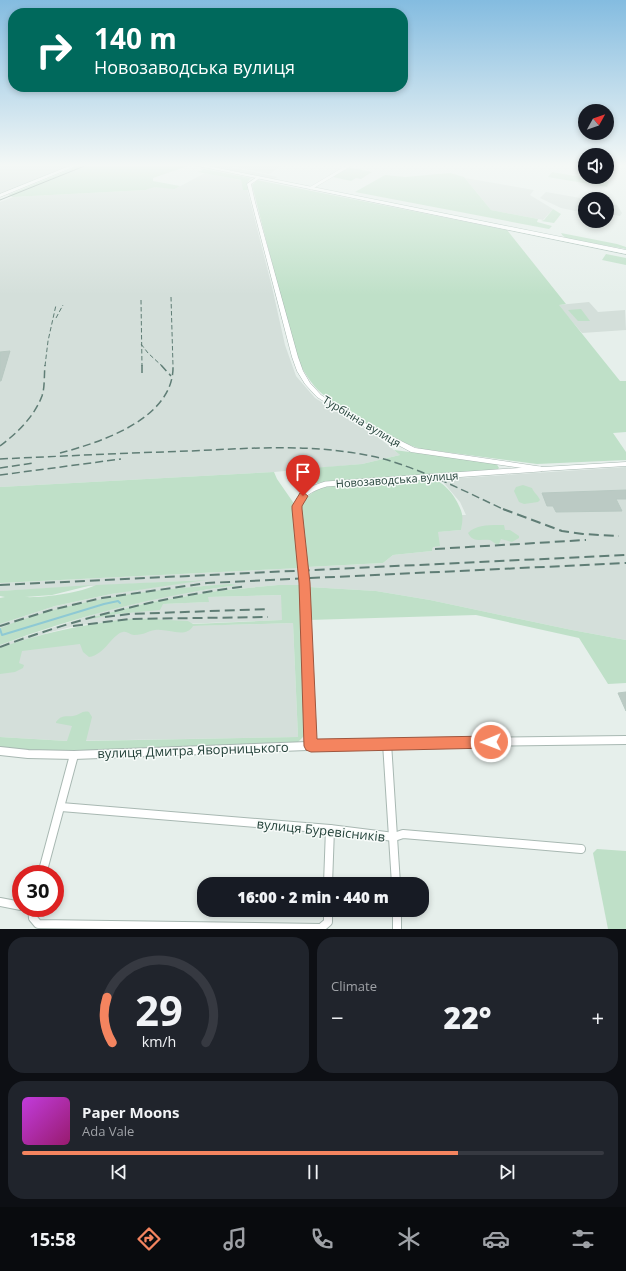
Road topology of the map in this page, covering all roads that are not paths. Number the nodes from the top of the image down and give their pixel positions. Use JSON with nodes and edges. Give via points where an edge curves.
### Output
{"nodes":[{"id":1,"x":255,"y":208,"type":"edge"},
{"id":2,"x":411,"y":208,"type":"edge"},
{"id":3,"x":626,"y":252,"type":"edge"},
{"id":4,"x":626,"y":464,"type":"edge"},
{"id":5,"x":543,"y":469,"type":"junction"},
{"id":6,"x":626,"y":740,"type":"edge"},
{"id":7,"x":387,"y":743,"type":"junction"},
{"id":8,"x":311,"y":746,"type":"junction"},
{"id":9,"x":0,"y":751,"type":"edge"},
{"id":10,"x":74,"y":755,"type":"junction"},
{"id":11,"x":61,"y":807,"type":"junction"},
{"id":12,"x":330,"y":829,"type":"junction"},
{"id":13,"x":394,"y":837,"type":"junction"},
{"id":14,"x":580,"y":850,"type":"dead end"},
{"id":15,"x":45,"y":865,"type":"edge"},
{"id":16,"x":328,"y":877,"type":"edge"},
{"id":17,"x":396,"y":877,"type":"edge"},
{"id":18,"x":0,"y":902,"type":"edge"},
{"id":19,"x":12,"y":904,"type":"edge"},
{"id":20,"x":33,"y":917,"type":"edge"},
{"id":21,"x":328,"y":917,"type":"edge"},
{"id":22,"x":397,"y":917,"type":"edge"},
{"id":23,"x":398,"y":928,"type":"dead end"}],
"edges":[{"from":1,"to":5,"type":"street","name":"Турбінна вулиця","via":[[295,357],[300,371],[319,396],[361,423],[413,450]]},
{"from":2,"to":3,"type":"main road"},
{"from":4,"to":5,"type":"street","name":"Новозаводська вулиця"},
{"from":5,"to":8,"type":"street","name":"Новозаводська вулиця","via":[[326,484],[308,490],[297,509],[305,583]]},
{"from":6,"to":7,"type":"street","name":"вулиця Дмитра Яворницького"},
{"from":7,"to":8,"type":"street","name":"вулиця Дмитра Яворницького"},
{"from":7,"to":13,"type":"street"},
{"from":8,"to":10,"type":"street","name":"вулиця Дмитра Яворницького"},
{"from":9,"to":10,"type":"street","name":"вулиця Дмитра Яворницького"},
{"from":10,"to":11,"type":"street"},
{"from":11,"to":12,"type":"street","name":"вулиця Буревісників"},
{"from":11,"to":15,"type":"street"},
{"from":12,"to":13,"type":"street","name":"вулиця Буревісників"},
{"from":12,"to":16,"type":"street"},
{"from":13,"to":14,"type":"street","name":"вулиця Буревісників","via":[[403,834]]},
{"from":13,"to":17,"type":"street"},
{"from":18,"to":19,"type":"street"},
{"from":20,"to":21,"type":"street","via":[[38,924],[321,928],[328,922]]},
{"from":22,"to":23,"type":"street"}]}
